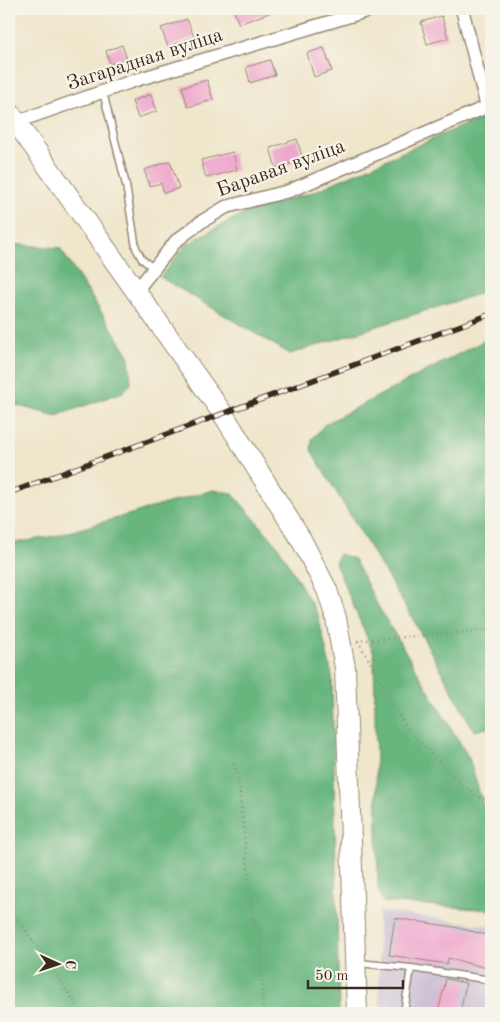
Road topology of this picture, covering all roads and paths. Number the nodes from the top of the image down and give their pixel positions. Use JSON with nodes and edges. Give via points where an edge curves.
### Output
{"nodes":[{"id":1,"x":373,"y":9,"type":"edge"},
{"id":2,"x":462,"y":9,"type":"edge"},
{"id":3,"x":103,"y":92,"type":"junction"},
{"id":4,"x":489,"y":106,"type":"edge"},
{"id":5,"x":12,"y":117,"type":"edge"},
{"id":6,"x":153,"y":268,"type":"junction"},
{"id":7,"x":136,"y":291,"type":"junction"},
{"id":8,"x":491,"y":630,"type":"edge"},
{"id":9,"x":350,"y":641,"type":"junction"},
{"id":10,"x":233,"y":764,"type":"dead end"},
{"id":11,"x":491,"y":800,"type":"edge"},
{"id":12,"x":9,"y":906,"type":"edge"},
{"id":13,"x":356,"y":962,"type":"junction"},
{"id":14,"x":411,"y":968,"type":"junction"},
{"id":15,"x":491,"y":980,"type":"edge"},
{"id":16,"x":82,"y":1013,"type":"edge"},
{"id":17,"x":263,"y":1013,"type":"edge"},
{"id":18,"x":357,"y":1013,"type":"edge"},
{"id":19,"x":404,"y":1013,"type":"edge"}],
"edges":[{"from":1,"to":3,"type":"street","name":"Загарадная вуліца"},
{"from":2,"to":4,"type":"street"},
{"from":3,"to":5,"type":"street","name":"Загарадная вуліца"},
{"from":3,"to":6,"type":"lane","via":[[126,185],[136,248],[142,259]]},
{"from":4,"to":6,"type":"street","name":"Баравая вуліца","via":[[289,191],[226,207],[176,241]]},
{"from":5,"to":7,"type":"main road"},
{"from":6,"to":7,"type":"street","name":"Баравая вуліца"},
{"from":7,"to":9,"type":"main road","via":[[223,414],[302,540]]},
{"from":8,"to":9,"type":"path"},
{"from":9,"to":11,"type":"path","via":[[406,727],[457,781],[480,798]]},
{"from":9,"to":13,"type":"main road","via":[[348,714]]},
{"from":10,"to":17,"type":"path","via":[[238,776],[253,919],[261,940]]},
{"from":12,"to":16,"type":"path"},
{"from":13,"to":14,"type":"lane"},
{"from":13,"to":18,"type":"main road"},
{"from":14,"to":15,"type":"lane"},
{"from":14,"to":19,"type":"lane"}]}
